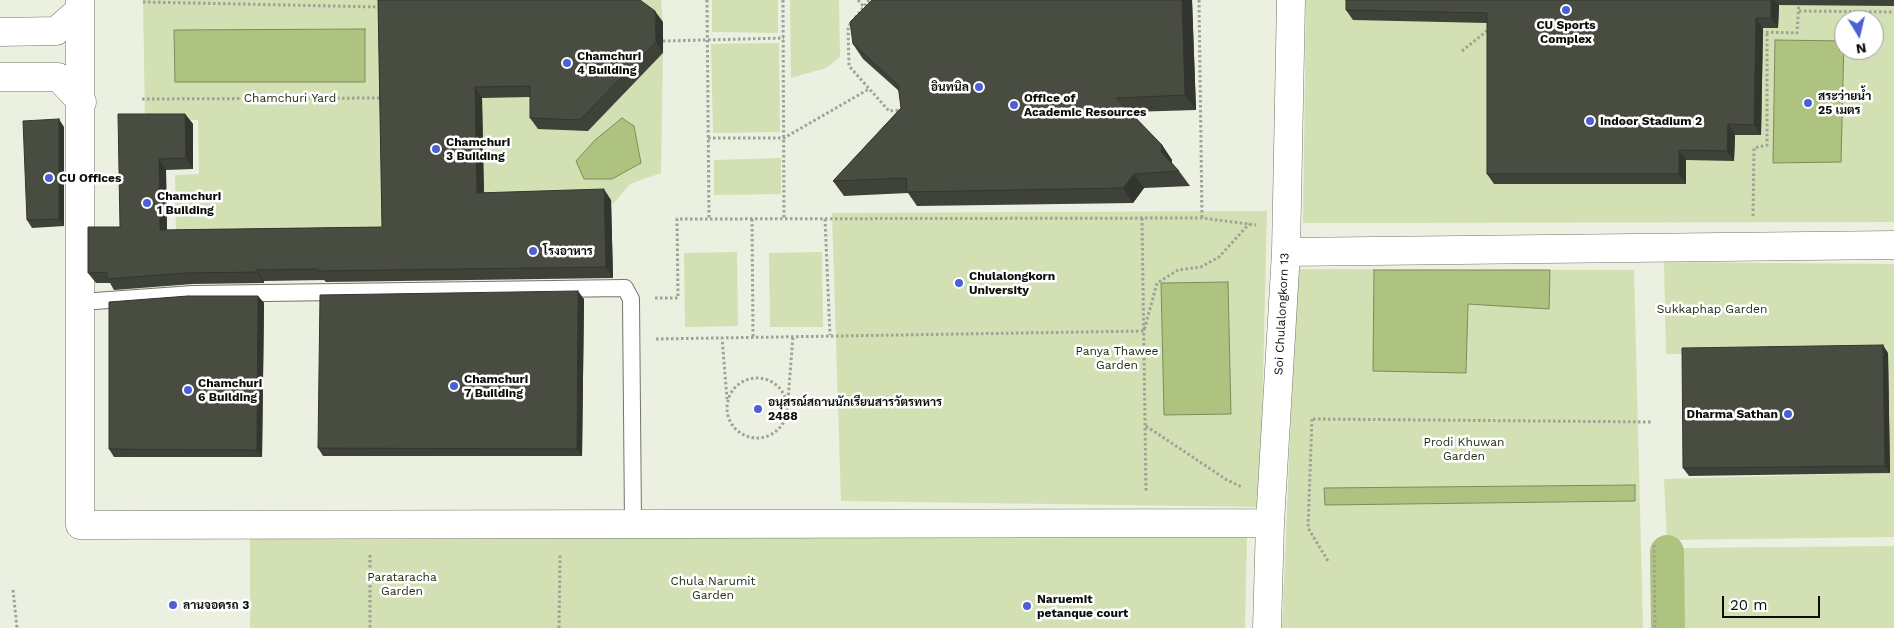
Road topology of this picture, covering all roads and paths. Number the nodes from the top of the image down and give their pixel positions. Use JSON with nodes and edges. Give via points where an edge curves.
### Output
{"nodes":[{"id":1,"x":707,"y":0,"type":"edge"},
{"id":2,"x":783,"y":0,"type":"edge"},
{"id":3,"x":858,"y":0,"type":"edge"},
{"id":4,"x":869,"y":0,"type":"edge"},
{"id":5,"x":1199,"y":0,"type":"edge"},
{"id":6,"x":1291,"y":0,"type":"edge"},
{"id":7,"x":1799,"y":0,"type":"edge"},
{"id":8,"x":143,"y":2,"type":"dead end"},
{"id":9,"x":80,"y":5,"type":"edge"},
{"id":10,"x":383,"y":7,"type":"edge"},
{"id":11,"x":864,"y":7,"type":"junction"},
{"id":12,"x":1799,"y":11,"type":"junction"},
{"id":13,"x":1894,"y":12,"type":"edge"},
{"id":14,"x":1493,"y":26,"type":"edge"},
{"id":15,"x":0,"y":32,"type":"edge"},
{"id":16,"x":1757,"y":32,"type":"edge"},
{"id":17,"x":1767,"y":32,"type":"junction"},
{"id":18,"x":784,"y":38,"type":"junction"},
{"id":19,"x":707,"y":40,"type":"junction"},
{"id":20,"x":663,"y":41,"type":"dead end"},
{"id":21,"x":1462,"y":51,"type":"dead end"},
{"id":22,"x":0,"y":77,"type":"edge"},
{"id":23,"x":870,"y":89,"type":"junction"},
{"id":24,"x":387,"y":98,"type":"edge"},
{"id":25,"x":142,"y":99,"type":"dead end"},
{"id":26,"x":82,"y":102,"type":"junction"},
{"id":27,"x":903,"y":110,"type":"edge"},
{"id":28,"x":708,"y":138,"type":"junction"},
{"id":29,"x":784,"y":138,"type":"junction"},
{"id":30,"x":1142,"y":218,"type":"junction"},
{"id":31,"x":1202,"y":218,"type":"junction"},
{"id":32,"x":709,"y":219,"type":"junction"},
{"id":33,"x":752,"y":219,"type":"junction"},
{"id":34,"x":784,"y":219,"type":"junction"},
{"id":35,"x":825,"y":219,"type":"junction"},
{"id":36,"x":1753,"y":220,"type":"dead end"},
{"id":37,"x":1249,"y":224,"type":"junction"},
{"id":38,"x":1265,"y":226,"type":"dead end"},
{"id":39,"x":1894,"y":245,"type":"edge"},
{"id":40,"x":1286,"y":252,"type":"junction"},
{"id":41,"x":631,"y":299,"type":"junction"},
{"id":42,"x":81,"y":302,"type":"junction"},
{"id":43,"x":1144,"y":331,"type":"junction"},
{"id":44,"x":830,"y":335,"type":"junction"},
{"id":45,"x":793,"y":336,"type":"junction"},
{"id":46,"x":722,"y":337,"type":"junction"},
{"id":47,"x":754,"y":337,"type":"junction"},
{"id":48,"x":630,"y":339,"type":"junction"},
{"id":49,"x":728,"y":402,"type":"junction"},
{"id":50,"x":788,"y":408,"type":"junction"},
{"id":51,"x":1276,"y":414,"type":"junction"},
{"id":52,"x":1313,"y":419,"type":"junction"},
{"id":53,"x":1654,"y":422,"type":"dead end"},
{"id":54,"x":1146,"y":426,"type":"junction"},
{"id":55,"x":1271,"y":512,"type":"junction"},
{"id":56,"x":634,"y":523,"type":"junction"},
{"id":57,"x":1147,"y":523,"type":"junction"},
{"id":58,"x":370,"y":524,"type":"junction"},
{"id":59,"x":560,"y":524,"type":"junction"},
{"id":60,"x":1654,"y":545,"type":"dead end"},
{"id":61,"x":1328,"y":561,"type":"dead end"},
{"id":62,"x":13,"y":590,"type":"dead end"},
{"id":63,"x":17,"y":628,"type":"edge"},
{"id":64,"x":370,"y":628,"type":"edge"},
{"id":65,"x":559,"y":628,"type":"edge"},
{"id":66,"x":1267,"y":628,"type":"edge"},
{"id":67,"x":1655,"y":628,"type":"edge"}],
"edges":[{"from":1,"to":19,"type":"path"},
{"from":2,"to":18,"type":"path"},
{"from":3,"to":11,"type":"path"},
{"from":4,"to":11,"type":"path"},
{"from":5,"to":31,"type":"path"},
{"from":6,"to":40,"type":"street","name":"Soi Chulalongkorn 13"},
{"from":7,"to":12,"type":"path"},
{"from":8,"to":10,"type":"path"},
{"from":9,"to":15,"type":"street","via":[[56,31]]},
{"from":9,"to":26,"type":"street"},
{"from":11,"to":23,"type":"path","via":[[848,26],[849,66]]},
{"from":12,"to":13,"type":"path"},
{"from":12,"to":17,"type":"path","via":[[1797,33]]},
{"from":14,"to":21,"type":"path"},
{"from":16,"to":17,"type":"path"},
{"from":17,"to":36,"type":"path","via":[[1767,145],[1754,148]]},
{"from":18,"to":19,"type":"path"},
{"from":18,"to":29,"type":"path"},
{"from":19,"to":20,"type":"path"},
{"from":19,"to":28,"type":"path"},
{"from":22,"to":26,"type":"street","via":[[58,77]]},
{"from":23,"to":27,"type":"path","via":[[889,111]]},
{"from":23,"to":29,"type":"path"},
{"from":24,"to":25,"type":"path"},
{"from":26,"to":42,"type":"street"},
{"from":28,"to":29,"type":"path"},
{"from":28,"to":32,"type":"path"},
{"from":29,"to":34,"type":"path"},
{"from":30,"to":31,"type":"path"},
{"from":30,"to":35,"type":"path"},
{"from":30,"to":43,"type":"path"},
{"from":31,"to":37,"type":"path"},
{"from":32,"to":33,"type":"path"},
{"from":32,"to":41,"type":"path","via":[[676,219],[678,298]]},
{"from":33,"to":34,"type":"path"},
{"from":33,"to":47,"type":"path"},
{"from":34,"to":35,"type":"path"},
{"from":35,"to":44,"type":"path"},
{"from":37,"to":38,"type":"path"},
{"from":37,"to":43,"type":"path","via":[[1219,257],[1201,267],[1178,270],[1157,283]]},
{"from":39,"to":40,"type":"street"},
{"from":40,"to":51,"type":"street","name":"Soi Chulalongkorn 13"},
{"from":41,"to":42,"type":"lane","via":[[625,288],[617,286],[193,294]]},
{"from":41,"to":48,"type":"lane"},
{"from":42,"to":58,"type":"street","via":[[80,525]]},
{"from":43,"to":44,"type":"path"},
{"from":43,"to":54,"type":"path"},
{"from":44,"to":45,"type":"path"},
{"from":45,"to":47,"type":"path"},
{"from":45,"to":50,"type":"path"},
{"from":46,"to":47,"type":"path"},
{"from":46,"to":48,"type":"path"},
{"from":46,"to":49,"type":"path"},
{"from":48,"to":56,"type":"lane"},
{"from":49,"to":50,"type":"path","via":[[731,392],[746,380],[765,379],[782,389]]},
{"from":49,"to":50,"type":"path","via":[[727,412],[736,430],[754,438],[765,438],[782,427]]},
{"from":51,"to":52,"type":"path"},
{"from":51,"to":55,"type":"street","name":"Soi Chulalongkorn 13"},
{"from":52,"to":53,"type":"path"},
{"from":52,"to":61,"type":"path","via":[[1308,528]]},
{"from":54,"to":55,"type":"path"},
{"from":54,"to":57,"type":"path"},
{"from":55,"to":57,"type":"street"},
{"from":55,"to":66,"type":"street","name":"Soi Chulalongkorn 13"},
{"from":56,"to":57,"type":"street"},
{"from":56,"to":59,"type":"street"},
{"from":58,"to":59,"type":"street"},
{"from":58,"to":64,"type":"path"},
{"from":59,"to":65,"type":"path"},
{"from":60,"to":67,"type":"path"},
{"from":62,"to":63,"type":"path"}]}
